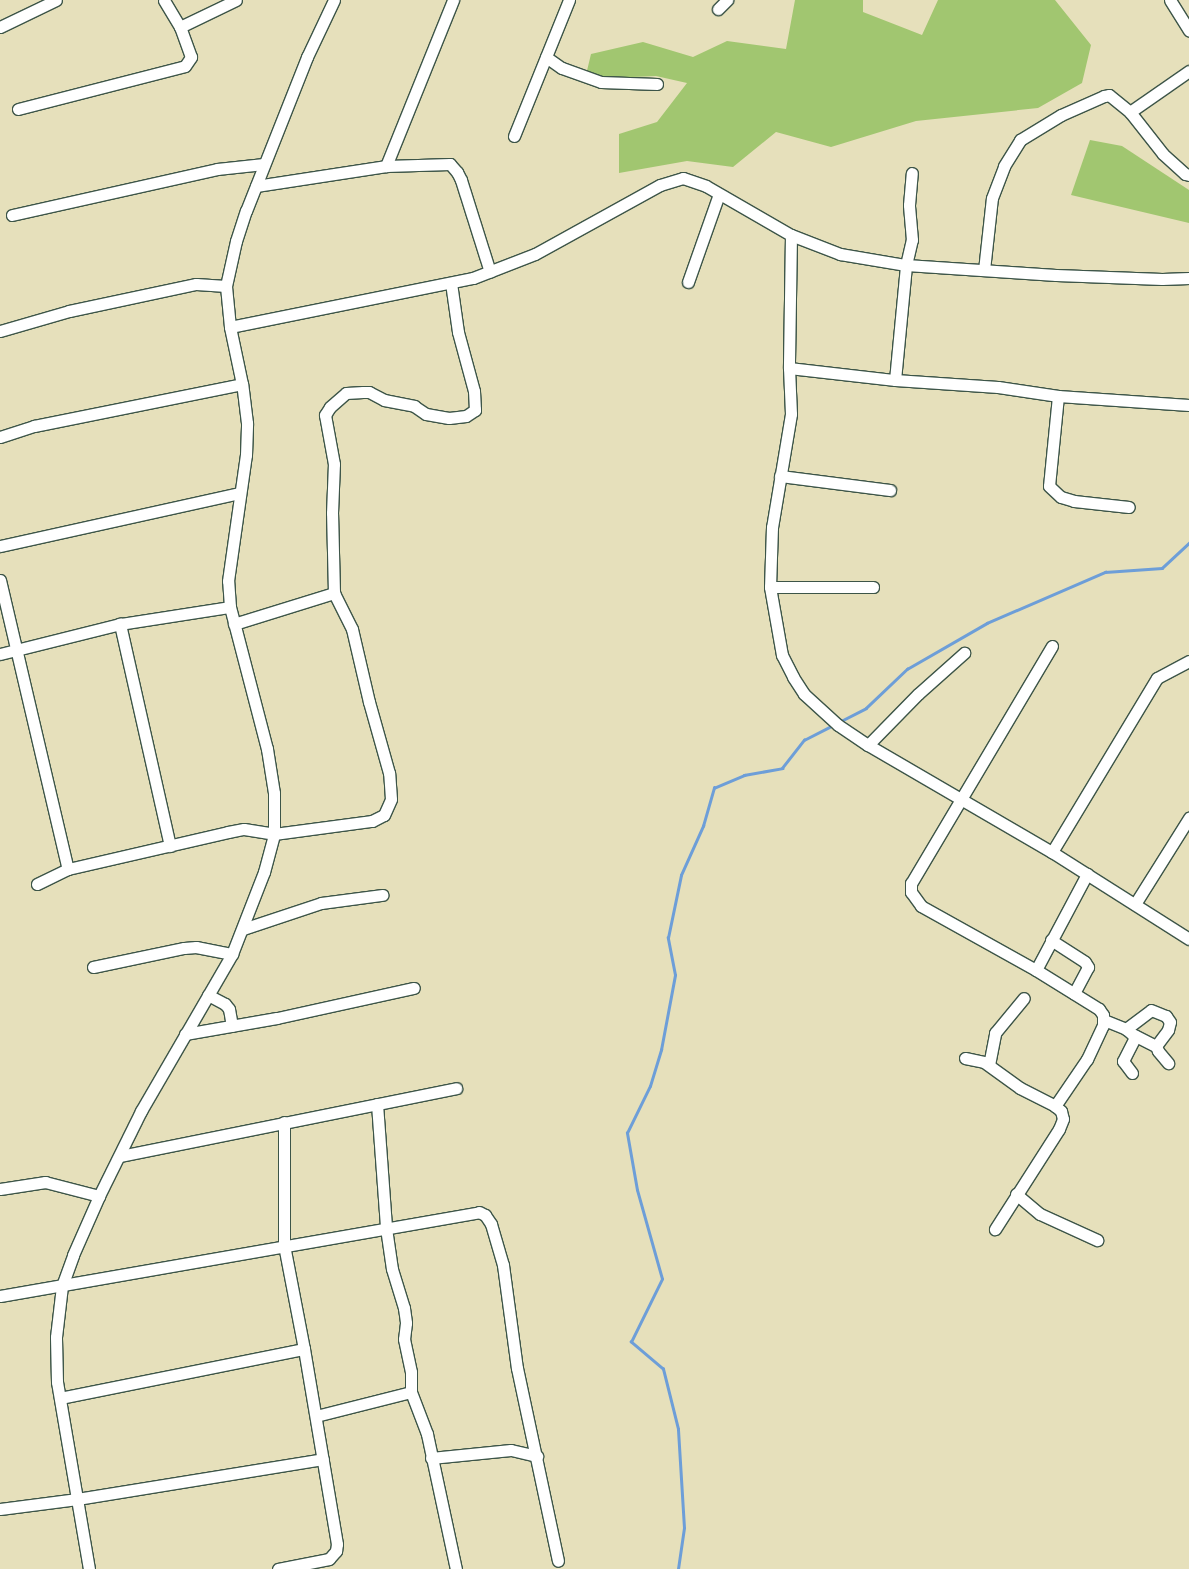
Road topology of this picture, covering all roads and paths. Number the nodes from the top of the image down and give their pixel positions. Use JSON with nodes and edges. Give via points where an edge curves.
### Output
{"nodes":[{"id":1,"x":164,"y":0,"type":"edge"},
{"id":2,"x":236,"y":0,"type":"edge"},
{"id":3,"x":334,"y":0,"type":"edge"},
{"id":4,"x":453,"y":0,"type":"edge"},
{"id":5,"x":569,"y":0,"type":"edge"},
{"id":6,"x":727,"y":0,"type":"edge"},
{"id":7,"x":1170,"y":0,"type":"edge"},
{"id":8,"x":49,"y":1,"type":"edge"},
{"id":9,"x":718,"y":9,"type":"dead end"},
{"id":10,"x":0,"y":27,"type":"edge"},
{"id":11,"x":180,"y":27,"type":"junction"},
{"id":12,"x":1189,"y":31,"type":"edge"},
{"id":13,"x":546,"y":56,"type":"junction"},
{"id":14,"x":1189,"y":71,"type":"edge"},
{"id":15,"x":657,"y":84,"type":"dead end"},
{"id":16,"x":18,"y":109,"type":"dead end"},
{"id":17,"x":1130,"y":112,"type":"junction"},
{"id":18,"x":514,"y":136,"type":"dead end"},
{"id":19,"x":264,"y":164,"type":"junction"},
{"id":20,"x":386,"y":166,"type":"junction"},
{"id":21,"x":912,"y":173,"type":"dead end"},
{"id":22,"x":1189,"y":175,"type":"edge"},
{"id":23,"x":256,"y":186,"type":"junction"},
{"id":24,"x":719,"y":194,"type":"junction"},
{"id":25,"x":12,"y":214,"type":"dead end"},
{"id":26,"x":791,"y":234,"type":"junction"},
{"id":27,"x":906,"y":265,"type":"junction"},
{"id":28,"x":984,"y":270,"type":"junction"},
{"id":29,"x":490,"y":272,"type":"junction"},
{"id":30,"x":1189,"y":278,"type":"edge"},
{"id":31,"x":688,"y":282,"type":"dead end"},
{"id":32,"x":451,"y":283,"type":"junction"},
{"id":33,"x":226,"y":286,"type":"junction"},
{"id":34,"x":230,"y":327,"type":"junction"},
{"id":35,"x":0,"y":331,"type":"edge"},
{"id":36,"x":789,"y":368,"type":"junction"},
{"id":37,"x":895,"y":380,"type":"junction"},
{"id":38,"x":242,"y":384,"type":"junction"},
{"id":39,"x":1058,"y":396,"type":"junction"},
{"id":40,"x":1189,"y":405,"type":"edge"},
{"id":41,"x":0,"y":436,"type":"edge"},
{"id":42,"x":780,"y":476,"type":"junction"},
{"id":43,"x":890,"y":490,"type":"dead end"},
{"id":44,"x":239,"y":493,"type":"junction"},
{"id":45,"x":1129,"y":507,"type":"dead end"},
{"id":46,"x":0,"y":546,"type":"edge"},
{"id":47,"x":0,"y":580,"type":"edge"},
{"id":48,"x":770,"y":587,"type":"junction"},
{"id":49,"x":873,"y":587,"type":"dead end"},
{"id":50,"x":334,"y":593,"type":"junction"},
{"id":51,"x":230,"y":607,"type":"junction"},
{"id":52,"x":120,"y":624,"type":"junction"},
{"id":53,"x":234,"y":624,"type":"junction"},
{"id":54,"x":1052,"y":646,"type":"dead end"},
{"id":55,"x":18,"y":650,"type":"junction"},
{"id":56,"x":964,"y":653,"type":"dead end"},
{"id":57,"x":0,"y":654,"type":"edge"},
{"id":58,"x":1189,"y":661,"type":"edge"},
{"id":59,"x":868,"y":745,"type":"junction"},
{"id":60,"x":961,"y":800,"type":"junction"},
{"id":61,"x":1189,"y":818,"type":"edge"},
{"id":62,"x":274,"y":834,"type":"junction"},
{"id":63,"x":170,"y":846,"type":"junction"},
{"id":64,"x":1052,"y":852,"type":"junction"},
{"id":65,"x":68,"y":869,"type":"junction"},
{"id":66,"x":1087,"y":874,"type":"junction"},
{"id":67,"x":37,"y":884,"type":"dead end"},
{"id":68,"x":382,"y":895,"type":"dead end"},
{"id":69,"x":1135,"y":904,"type":"junction"},
{"id":70,"x":243,"y":929,"type":"junction"},
{"id":71,"x":1189,"y":939,"type":"edge"},
{"id":72,"x":1051,"y":940,"type":"junction"},
{"id":73,"x":232,"y":954,"type":"junction"},
{"id":74,"x":93,"y":967,"type":"dead end"},
{"id":75,"x":1036,"y":970,"type":"junction"},
{"id":76,"x":414,"y":988,"type":"dead end"},
{"id":77,"x":1074,"y":993,"type":"junction"},
{"id":78,"x":208,"y":995,"type":"junction"},
{"id":79,"x":1024,"y":998,"type":"dead end"},
{"id":80,"x":1104,"y":1020,"type":"junction"},
{"id":81,"x":232,"y":1026,"type":"junction"},
{"id":82,"x":1131,"y":1032,"type":"junction"},
{"id":83,"x":186,"y":1034,"type":"junction"},
{"id":84,"x":1156,"y":1046,"type":"junction"},
{"id":85,"x":965,"y":1058,"type":"dead end"},
{"id":86,"x":1168,"y":1063,"type":"dead end"},
{"id":87,"x":989,"y":1065,"type":"junction"},
{"id":88,"x":1132,"y":1073,"type":"dead end"},
{"id":89,"x":456,"y":1088,"type":"dead end"},
{"id":90,"x":376,"y":1104,"type":"junction"},
{"id":91,"x":1055,"y":1106,"type":"junction"},
{"id":92,"x":284,"y":1122,"type":"junction"},
{"id":93,"x":120,"y":1156,"type":"junction"},
{"id":94,"x":0,"y":1189,"type":"edge"},
{"id":95,"x":1016,"y":1194,"type":"junction"},
{"id":96,"x":99,"y":1196,"type":"junction"},
{"id":97,"x":386,"y":1228,"type":"junction"},
{"id":98,"x":994,"y":1229,"type":"dead end"},
{"id":99,"x":1098,"y":1240,"type":"dead end"},
{"id":100,"x":284,"y":1245,"type":"junction"},
{"id":101,"x":62,"y":1286,"type":"junction"},
{"id":102,"x":0,"y":1296,"type":"edge"},
{"id":103,"x":304,"y":1349,"type":"junction"},
{"id":104,"x":411,"y":1392,"type":"junction"},
{"id":105,"x":60,"y":1398,"type":"junction"},
{"id":106,"x":316,"y":1416,"type":"junction"},
{"id":107,"x":537,"y":1456,"type":"junction"},
{"id":108,"x":431,"y":1458,"type":"junction"},
{"id":109,"x":323,"y":1459,"type":"junction"},
{"id":110,"x":77,"y":1500,"type":"junction"},
{"id":111,"x":0,"y":1509,"type":"edge"},
{"id":112,"x":558,"y":1561,"type":"dead end"},
{"id":113,"x":89,"y":1569,"type":"edge"},
{"id":114,"x":278,"y":1569,"type":"edge"},
{"id":115,"x":456,"y":1569,"type":"edge"}],
"edges":[{"from":1,"to":11,"type":"street"},
{"from":2,"to":11,"type":"street"},
{"from":3,"to":19,"type":"street"},
{"from":4,"to":20,"type":"street"},
{"from":5,"to":13,"type":"street"},
{"from":6,"to":9,"type":"street"},
{"from":7,"to":12,"type":"street"},
{"from":8,"to":10,"type":"street"},
{"from":11,"to":16,"type":"street","via":[[191,57],[185,66]]},
{"from":13,"to":15,"type":"street","via":[[562,68],[601,82]]},
{"from":13,"to":18,"type":"street"},
{"from":14,"to":17,"type":"street"},
{"from":17,"to":22,"type":"street","via":[[1163,154]]},
{"from":17,"to":28,"type":"street","via":[[1109,95],[1104,96],[1061,115],[1020,140],[1001,172],[992,198]]},
{"from":19,"to":23,"type":"street"},
{"from":19,"to":25,"type":"street","via":[[217,169]]},
{"from":20,"to":23,"type":"street"},
{"from":20,"to":29,"type":"street","via":[[446,163],[454,167]]},
{"from":21,"to":27,"type":"street","via":[[909,205],[912,240]]},
{"from":23,"to":33,"type":"street","via":[[236,241]]},
{"from":24,"to":26,"type":"street"},
{"from":24,"to":29,"type":"street","via":[[695,181],[683,178],[669,181],[535,254]]},
{"from":24,"to":31,"type":"street"},
{"from":26,"to":27,"type":"street","via":[[840,254]]},
{"from":26,"to":36,"type":"street"},
{"from":27,"to":28,"type":"street"},
{"from":27,"to":37,"type":"street"},
{"from":28,"to":30,"type":"street"},
{"from":29,"to":32,"type":"street"},
{"from":32,"to":34,"type":"street"},
{"from":32,"to":50,"type":"street","via":[[458,332],[474,390],[475,410],[466,416],[441,417],[426,414],[410,404],[384,400],[363,392],[341,396],[325,415],[334,464]]},
{"from":33,"to":34,"type":"street"},
{"from":33,"to":35,"type":"street","via":[[196,284],[68,311]]},
{"from":34,"to":38,"type":"street"},
{"from":36,"to":37,"type":"street"},
{"from":36,"to":42,"type":"street","via":[[791,414]]},
{"from":37,"to":39,"type":"street","via":[[998,387]]},
{"from":38,"to":41,"type":"street","via":[[34,426]]},
{"from":38,"to":44,"type":"street","via":[[247,424]]},
{"from":39,"to":40,"type":"street"},
{"from":39,"to":45,"type":"street","via":[[1049,486],[1061,497],[1074,501]]},
{"from":42,"to":43,"type":"street"},
{"from":42,"to":48,"type":"street","via":[[772,527]]},
{"from":44,"to":46,"type":"street"},
{"from":44,"to":51,"type":"street","via":[[228,581]]},
{"from":47,"to":55,"type":"street"},
{"from":48,"to":49,"type":"street"},
{"from":48,"to":59,"type":"street","via":[[782,655],[804,694],[835,722]]},
{"from":50,"to":53,"type":"street"},
{"from":50,"to":62,"type":"street","via":[[352,629],[389,773],[391,799],[384,815],[372,821]]},
{"from":51,"to":52,"type":"street"},
{"from":51,"to":53,"type":"street"},
{"from":52,"to":55,"type":"street"},
{"from":52,"to":63,"type":"street"},
{"from":53,"to":62,"type":"street","via":[[267,749],[274,793]]},
{"from":54,"to":60,"type":"street"},
{"from":55,"to":57,"type":"street"},
{"from":55,"to":65,"type":"street"},
{"from":56,"to":59,"type":"street"},
{"from":58,"to":64,"type":"street","via":[[1157,678]]},
{"from":59,"to":60,"type":"street"},
{"from":60,"to":64,"type":"street"},
{"from":60,"to":75,"type":"street","via":[[911,883],[910,892],[921,906]]},
{"from":61,"to":69,"type":"street"},
{"from":62,"to":63,"type":"street","via":[[244,829]]},
{"from":62,"to":70,"type":"street"},
{"from":63,"to":65,"type":"street"},
{"from":64,"to":66,"type":"street"},
{"from":65,"to":67,"type":"street"},
{"from":66,"to":69,"type":"street"},
{"from":66,"to":72,"type":"street"},
{"from":68,"to":70,"type":"street","via":[[321,903]]},
{"from":69,"to":71,"type":"street"},
{"from":70,"to":73,"type":"street"},
{"from":72,"to":75,"type":"street"},
{"from":72,"to":77,"type":"street","via":[[1088,967]]},
{"from":73,"to":74,"type":"street","via":[[184,948]]},
{"from":73,"to":78,"type":"street"},
{"from":75,"to":77,"type":"street"},
{"from":76,"to":81,"type":"street"},
{"from":77,"to":80,"type":"street","via":[[1099,1009]]},
{"from":78,"to":81,"type":"street","via":[[229,1009]]},
{"from":78,"to":83,"type":"street"},
{"from":79,"to":87,"type":"street","via":[[995,1033]]},
{"from":80,"to":82,"type":"street"},
{"from":80,"to":91,"type":"street","via":[[1086,1059]]},
{"from":81,"to":83,"type":"street"},
{"from":82,"to":84,"type":"street"},
{"from":82,"to":84,"type":"street","via":[[1150,1010],[1166,1016],[1170,1022],[1168,1030]]},
{"from":82,"to":88,"type":"street","via":[[1123,1061]]},
{"from":83,"to":93,"type":"street","via":[[141,1111]]},
{"from":84,"to":86,"type":"street"},
{"from":85,"to":87,"type":"street"},
{"from":87,"to":91,"type":"street","via":[[1020,1088]]},
{"from":89,"to":90,"type":"street"},
{"from":90,"to":92,"type":"street"},
{"from":90,"to":97,"type":"street"},
{"from":91,"to":95,"type":"street","via":[[1062,1115],[1062,1123]]},
{"from":92,"to":93,"type":"street"},
{"from":92,"to":100,"type":"street"},
{"from":93,"to":96,"type":"street"},
{"from":94,"to":96,"type":"street","via":[[45,1182]]},
{"from":95,"to":98,"type":"street"},
{"from":95,"to":99,"type":"street","via":[[1040,1214]]},
{"from":96,"to":101,"type":"street"},
{"from":97,"to":100,"type":"street"},
{"from":97,"to":104,"type":"street","via":[[392,1268],[404,1308],[404,1339],[411,1372]]},
{"from":97,"to":107,"type":"street","via":[[471,1212],[485,1215],[491,1224],[504,1272],[517,1368]]},
{"from":100,"to":101,"type":"street"},
{"from":100,"to":103,"type":"street"},
{"from":101,"to":102,"type":"street"},
{"from":101,"to":105,"type":"street","via":[[56,1345]]},
{"from":103,"to":105,"type":"street"},
{"from":103,"to":106,"type":"street"},
{"from":104,"to":106,"type":"street"},
{"from":104,"to":108,"type":"street","via":[[422,1417]]},
{"from":105,"to":110,"type":"street"},
{"from":106,"to":109,"type":"street"},
{"from":107,"to":108,"type":"street","via":[[511,1450]]},
{"from":107,"to":112,"type":"street"},
{"from":108,"to":115,"type":"street"},
{"from":109,"to":110,"type":"street"},
{"from":109,"to":114,"type":"street","via":[[336,1551],[323,1561]]},
{"from":110,"to":111,"type":"street"},
{"from":110,"to":113,"type":"street"}]}
